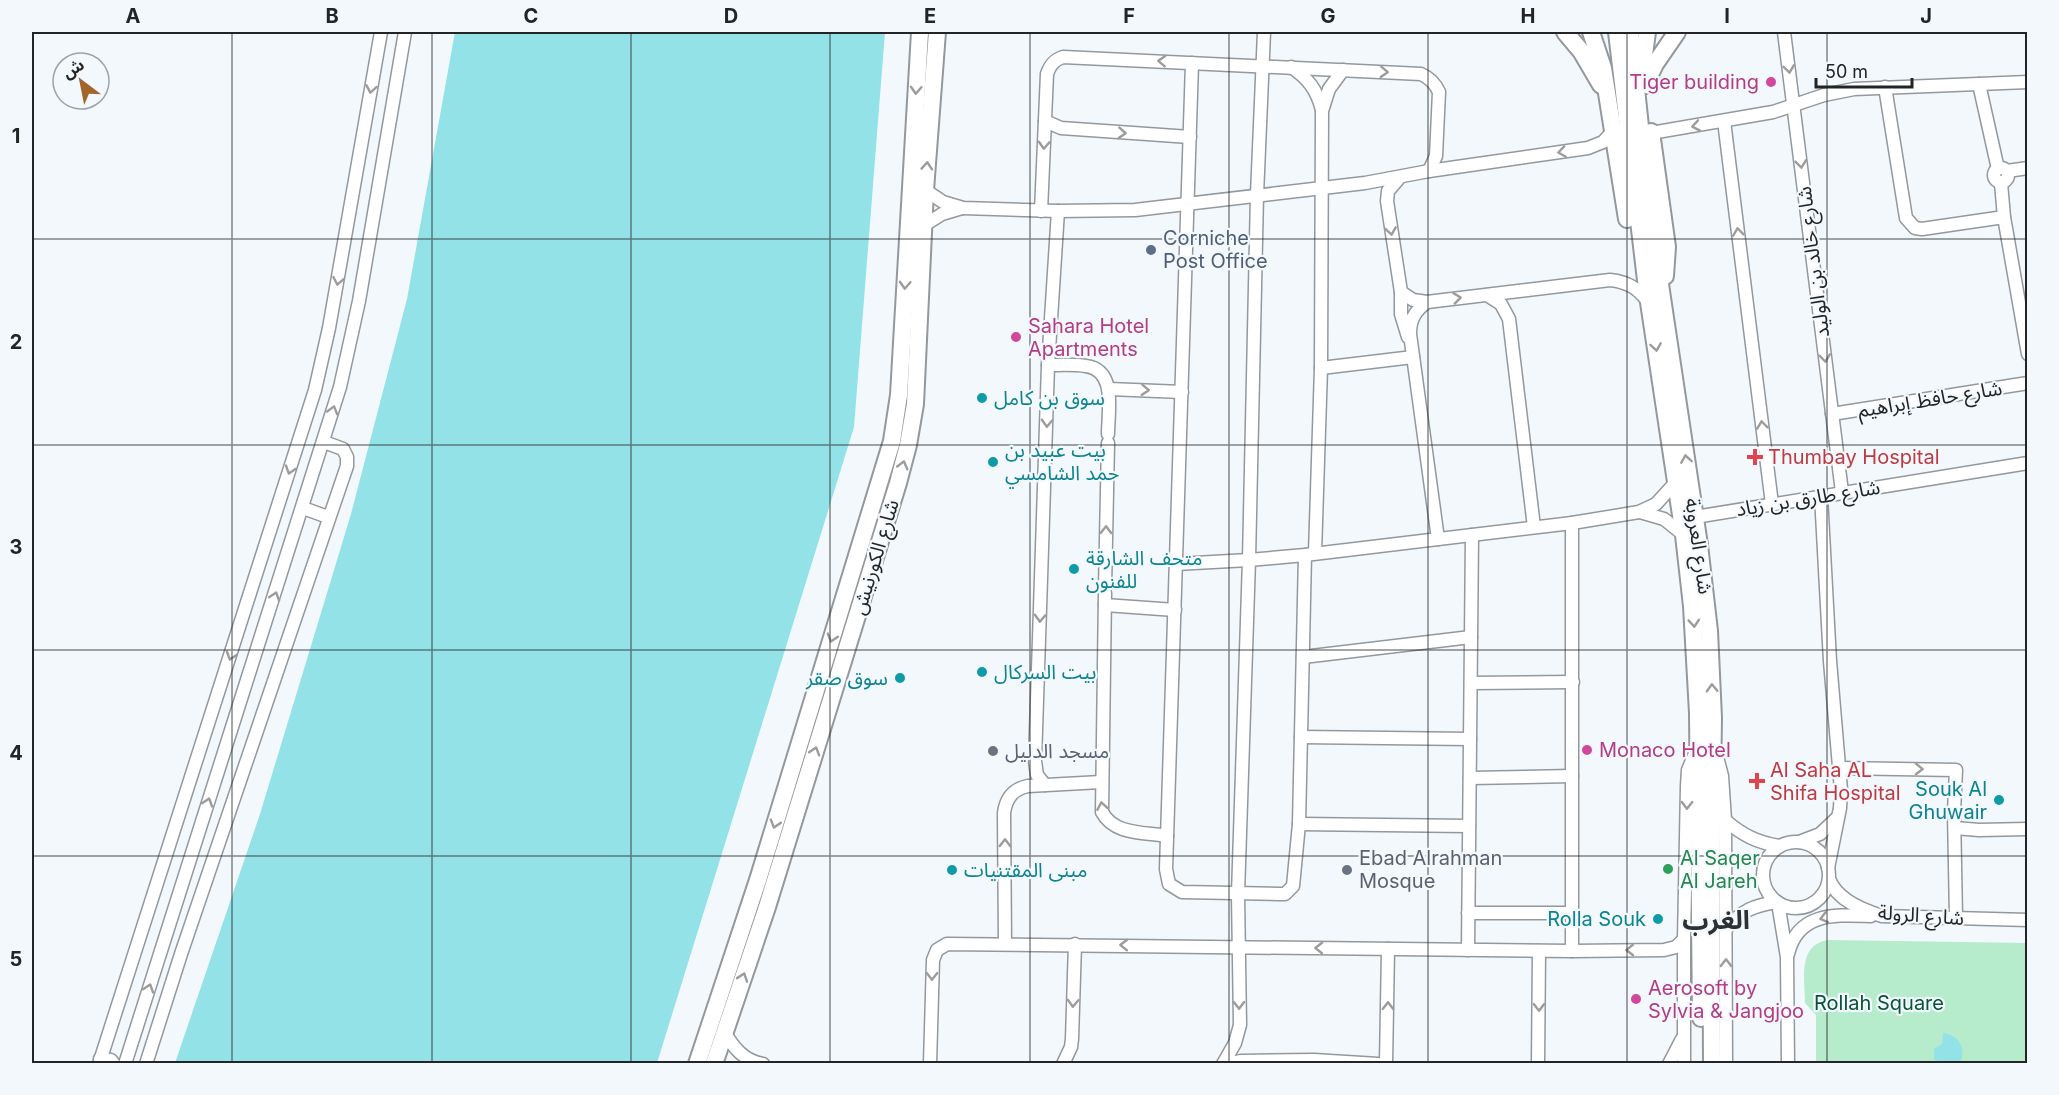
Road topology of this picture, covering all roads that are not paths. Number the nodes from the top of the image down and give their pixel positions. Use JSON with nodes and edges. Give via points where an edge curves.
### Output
{"nodes":[{"id":1,"x":381,"y":32,"type":"edge"},
{"id":2,"x":405,"y":32,"type":"edge"},
{"id":3,"x":920,"y":32,"type":"edge"},
{"id":4,"x":937,"y":32,"type":"edge"},
{"id":5,"x":1264,"y":32,"type":"edge"},
{"id":6,"x":1564,"y":32,"type":"edge"},
{"id":7,"x":1591,"y":32,"type":"edge"},
{"id":8,"x":1617,"y":32,"type":"edge"},
{"id":9,"x":1630,"y":32,"type":"edge"},
{"id":10,"x":1647,"y":32,"type":"edge"},
{"id":11,"x":1677,"y":32,"type":"edge"},
{"id":12,"x":1784,"y":32,"type":"edge"},
{"id":13,"x":1192,"y":63,"type":"junction"},
{"id":14,"x":1626,"y":63,"type":"junction"},
{"id":15,"x":1262,"y":67,"type":"junction"},
{"id":16,"x":1290,"y":67,"type":"junction"},
{"id":17,"x":1343,"y":70,"type":"junction"},
{"id":18,"x":2028,"y":82,"type":"edge"},
{"id":19,"x":1646,"y":84,"type":"junction"},
{"id":20,"x":1979,"y":84,"type":"junction"},
{"id":21,"x":1885,"y":87,"type":"junction"},
{"id":22,"x":1608,"y":101,"type":"junction"},
{"id":23,"x":1794,"y":106,"type":"junction"},
{"id":24,"x":1322,"y":111,"type":"junction"},
{"id":25,"x":1045,"y":121,"type":"junction"},
{"id":26,"x":1724,"y":121,"type":"junction"},
{"id":27,"x":1614,"y":130,"type":"junction"},
{"id":28,"x":1651,"y":133,"type":"junction"},
{"id":29,"x":1190,"y":137,"type":"junction"},
{"id":30,"x":2028,"y":168,"type":"edge"},
{"id":31,"x":1429,"y":171,"type":"junction"},
{"id":32,"x":2002,"y":174,"type":"junction"},
{"id":33,"x":1400,"y":177,"type":"junction"},
{"id":34,"x":1365,"y":183,"type":"junction"},
{"id":35,"x":1321,"y":188,"type":"junction"},
{"id":36,"x":925,"y":190,"type":"junction"},
{"id":37,"x":1257,"y":195,"type":"junction"},
{"id":38,"x":1387,"y":195,"type":"junction"},
{"id":39,"x":1188,"y":205,"type":"junction"},
{"id":40,"x":963,"y":208,"type":"junction"},
{"id":41,"x":1041,"y":211,"type":"junction"},
{"id":42,"x":1058,"y":212,"type":"junction"},
{"id":43,"x":2004,"y":216,"type":"junction"},
{"id":44,"x":923,"y":226,"type":"junction"},
{"id":45,"x":1524,"y":290,"type":"junction"},
{"id":46,"x":1401,"y":292,"type":"junction"},
{"id":47,"x":2022,"y":292,"type":"edge"},
{"id":48,"x":1487,"y":294,"type":"junction"},
{"id":49,"x":1652,"y":294,"type":"junction"},
{"id":50,"x":1427,"y":302,"type":"junction"},
{"id":51,"x":1509,"y":319,"type":"junction"},
{"id":52,"x":1411,"y":343,"type":"junction"},
{"id":53,"x":2028,"y":354,"type":"edge"},
{"id":54,"x":1413,"y":357,"type":"junction"},
{"id":55,"x":1048,"y":365,"type":"junction"},
{"id":56,"x":1321,"y":368,"type":"junction"},
{"id":57,"x":2028,"y":383,"type":"edge"},
{"id":58,"x":1109,"y":389,"type":"junction"},
{"id":59,"x":1182,"y":392,"type":"junction"},
{"id":60,"x":1832,"y":414,"type":"junction"},
{"id":61,"x":324,"y":442,"type":"junction"},
{"id":62,"x":2028,"y":463,"type":"edge"},
{"id":63,"x":1676,"y":482,"type":"junction"},
{"id":64,"x":1842,"y":492,"type":"junction"},
{"id":65,"x":1821,"y":496,"type":"junction"},
{"id":66,"x":1772,"y":504,"type":"junction"},
{"id":67,"x":303,"y":508,"type":"junction"},
{"id":68,"x":1639,"y":512,"type":"junction"},
{"id":69,"x":328,"y":517,"type":"junction"},
{"id":70,"x":1695,"y":517,"type":"junction"},
{"id":71,"x":1572,"y":523,"type":"junction"},
{"id":72,"x":1534,"y":527,"type":"junction"},
{"id":73,"x":1472,"y":535,"type":"junction"},
{"id":74,"x":1684,"y":535,"type":"junction"},
{"id":75,"x":1438,"y":539,"type":"junction"},
{"id":76,"x":1310,"y":554,"type":"junction"},
{"id":77,"x":1249,"y":560,"type":"junction"},
{"id":78,"x":1176,"y":564,"type":"junction"},
{"id":79,"x":1105,"y":595,"type":"junction"},
{"id":80,"x":1175,"y":610,"type":"junction"},
{"id":81,"x":1471,"y":637,"type":"junction"},
{"id":82,"x":1303,"y":657,"type":"junction"},
{"id":83,"x":1573,"y":682,"type":"junction"},
{"id":84,"x":1471,"y":683,"type":"junction"},
{"id":85,"x":1301,"y":737,"type":"junction"},
{"id":86,"x":1470,"y":739,"type":"junction"},
{"id":87,"x":1705,"y":747,"type":"junction"},
{"id":88,"x":1840,"y":768,"type":"junction"},
{"id":89,"x":1572,"y":776,"type":"junction"},
{"id":90,"x":1470,"y":778,"type":"junction"},
{"id":91,"x":1101,"y":782,"type":"junction"},
{"id":92,"x":1045,"y":785,"type":"junction"},
{"id":93,"x":1839,"y":816,"type":"junction"},
{"id":94,"x":1725,"y":820,"type":"junction"},
{"id":95,"x":1299,"y":824,"type":"junction"},
{"id":96,"x":1469,"y":826,"type":"junction"},
{"id":97,"x":1955,"y":828,"type":"junction"},
{"id":98,"x":2028,"y":829,"type":"edge"},
{"id":99,"x":1167,"y":836,"type":"junction"},
{"id":100,"x":1799,"y":842,"type":"junction"},
{"id":101,"x":1780,"y":846,"type":"junction"},
{"id":102,"x":1829,"y":874,"type":"junction"},
{"id":103,"x":1238,"y":894,"type":"junction"},
{"id":104,"x":1777,"y":903,"type":"junction"},
{"id":105,"x":1468,"y":913,"type":"junction"},
{"id":106,"x":1571,"y":913,"type":"junction"},
{"id":107,"x":1882,"y":916,"type":"junction"},
{"id":108,"x":1956,"y":918,"type":"junction"},
{"id":109,"x":2028,"y":920,"type":"edge"},
{"id":110,"x":1726,"y":929,"type":"junction"},
{"id":111,"x":1684,"y":939,"type":"junction"},
{"id":112,"x":1005,"y":944,"type":"junction"},
{"id":113,"x":1075,"y":945,"type":"junction"},
{"id":114,"x":1239,"y":946,"type":"junction"},
{"id":115,"x":162,"y":947,"type":"junction"},
{"id":116,"x":1383,"y":949,"type":"junction"},
{"id":117,"x":1468,"y":950,"type":"junction"},
{"id":118,"x":1539,"y":951,"type":"junction"},
{"id":119,"x":1572,"y":951,"type":"junction"},
{"id":120,"x":181,"y":954,"type":"junction"},
{"id":121,"x":1787,"y":957,"type":"junction"},
{"id":122,"x":141,"y":1013,"type":"junction"},
{"id":123,"x":160,"y":1018,"type":"junction"},
{"id":124,"x":724,"y":1032,"type":"junction"},
{"id":125,"x":1683,"y":1035,"type":"junction"},
{"id":126,"x":1788,"y":1048,"type":"junction"},
{"id":127,"x":99,"y":1061,"type":"edge"},
{"id":128,"x":114,"y":1064,"type":"edge"},
{"id":129,"x":125,"y":1064,"type":"edge"},
{"id":130,"x":146,"y":1064,"type":"edge"},
{"id":131,"x":697,"y":1064,"type":"edge"},
{"id":132,"x":714,"y":1064,"type":"edge"},
{"id":133,"x":763,"y":1064,"type":"edge"},
{"id":134,"x":930,"y":1064,"type":"edge"},
{"id":135,"x":1063,"y":1064,"type":"edge"},
{"id":136,"x":1225,"y":1064,"type":"edge"},
{"id":137,"x":1378,"y":1064,"type":"edge"},
{"id":138,"x":1386,"y":1064,"type":"edge"},
{"id":139,"x":1538,"y":1064,"type":"edge"},
{"id":140,"x":1669,"y":1064,"type":"edge"},
{"id":141,"x":1684,"y":1064,"type":"edge"},
{"id":142,"x":1702,"y":1064,"type":"edge"},
{"id":143,"x":1712,"y":1064,"type":"edge"},
{"id":144,"x":1726,"y":1064,"type":"edge"},
{"id":145,"x":1781,"y":1064,"type":"edge"},
{"id":146,"x":1788,"y":1064,"type":"edge"}],
"edges":[{"from":1,"to":127,"type":"street","one_way":true,"via":[[315,390]]},
{"from":61,"to":2,"type":"street","one_way":true,"via":[[356,320]]},
{"from":3,"to":131,"type":"main road","name":"شارع الكورنيش","one_way":true,"via":[[899,395],[892,441],[758,880]]},
{"from":36,"to":4,"type":"main road","name":"شارع الكورنيش","one_way":true},
{"from":5,"to":15,"type":"street"},
{"from":6,"to":22,"type":"main road","via":[[1589,64]]},
{"from":7,"to":22,"type":"main road"},
{"from":8,"to":14,"type":"main road","name":"شارع العروبة"},
{"from":9,"to":14,"type":"main road","name":"شارع العروبة"},
{"from":10,"to":19,"type":"main road"},
{"from":11,"to":19,"type":"main road"},
{"from":12,"to":23,"type":"street","name":"شارع خالد بن الوليد","one_way":true},
{"from":13,"to":15,"type":"street"},
{"from":13,"to":25,"type":"street","one_way":true,"via":[[1063,57],[1055,60],[1047,74]]},
{"from":13,"to":29,"type":"street"},
{"from":14,"to":49,"type":"main road","name":"شارع العروبة"},
{"from":15,"to":16,"type":"street"},
{"from":15,"to":37,"type":"street"},
{"from":16,"to":17,"type":"street"},
{"from":16,"to":24,"type":"street","via":[[1312,85]]},
{"from":17,"to":24,"type":"street","via":[[1329,89]]},
{"from":17,"to":31,"type":"street","one_way":true,"via":[[1420,74],[1435,84],[1440,101],[1437,150]]},
{"from":18,"to":20,"type":"street"},
{"from":19,"to":28,"type":"main road"},
{"from":20,"to":21,"type":"street"},
{"from":20,"to":32,"type":"street"},
{"from":21,"to":23,"type":"street","via":[[1839,91]]},
{"from":21,"to":43,"type":"street","via":[[1910,224],[1922,229]]},
{"from":22,"to":27,"type":"main road"},
{"from":23,"to":26,"type":"street"},
{"from":23,"to":60,"type":"street","name":"شارع خالد بن الوليد","one_way":true},
{"from":24,"to":35,"type":"street"},
{"from":25,"to":29,"type":"street","one_way":true,"via":[[1061,128]]},
{"from":25,"to":41,"type":"street","one_way":true},
{"from":26,"to":28,"type":"street","one_way":true},
{"from":66,"to":26,"type":"street","one_way":true},
{"from":27,"to":31,"type":"street","one_way":true,"via":[[1603,142],[1588,148]]},
{"from":27,"to":49,"type":"main road","via":[[1630,236]]},
{"from":28,"to":49,"type":"main road","via":[[1667,247],[1666,270]]},
{"from":29,"to":39,"type":"street"},
{"from":30,"to":32,"type":"street"},
{"from":31,"to":33,"type":"street"},
{"from":32,"to":43,"type":"street"},
{"from":33,"to":34,"type":"street"},
{"from":33,"to":38,"type":"street"},
{"from":34,"to":35,"type":"street"},
{"from":34,"to":38,"type":"street"},
{"from":35,"to":37,"type":"street"},
{"from":35,"to":56,"type":"street"},
{"from":36,"to":40,"type":"street","via":[[943,202]]},
{"from":36,"to":44,"type":"main road","name":"شارع الكورنيش"},
{"from":37,"to":39,"type":"street"},
{"from":37,"to":77,"type":"street"},
{"from":38,"to":46,"type":"street","one_way":true},
{"from":39,"to":42,"type":"street"},
{"from":39,"to":59,"type":"street"},
{"from":40,"to":41,"type":"street"},
{"from":40,"to":44,"type":"street","via":[[942,214]]},
{"from":41,"to":42,"type":"street"},
{"from":42,"to":55,"type":"street"},
{"from":43,"to":47,"type":"street"},
{"from":124,"to":44,"type":"main road","name":"شارع الكورنيش","one_way":true,"via":[[905,461],[915,404]]},
{"from":45,"to":48,"type":"street"},
{"from":45,"to":49,"type":"street","via":[[1622,281],[1642,293]]},
{"from":45,"to":51,"type":"street","via":[[1513,303]]},
{"from":46,"to":50,"type":"street","via":[[1413,300]]},
{"from":46,"to":52,"type":"street","via":[[1401,314]]},
{"from":47,"to":53,"type":"street"},
{"from":50,"to":48,"type":"street","one_way":true},
{"from":48,"to":51,"type":"street","via":[[1501,304]]},
{"from":49,"to":63,"type":"main road","name":"شارع العروبة","one_way":true},
{"from":70,"to":49,"type":"main road","name":"شارع العروبة","one_way":true},
{"from":50,"to":52,"type":"street","via":[[1413,315]]},
{"from":51,"to":72,"type":"street"},
{"from":52,"to":54,"type":"street"},
{"from":54,"to":56,"type":"street"},
{"from":54,"to":75,"type":"street"},
{"from":55,"to":58,"type":"street","via":[[1095,368],[1105,377]]},
{"from":55,"to":92,"type":"street","one_way":true,"via":[[1035,761],[1037,775]]},
{"from":56,"to":76,"type":"street"},
{"from":57,"to":60,"type":"street","name":"شارع حافظ إبراهيم"},
{"from":58,"to":59,"type":"street","one_way":true},
{"from":79,"to":58,"type":"street","one_way":true},
{"from":59,"to":78,"type":"street"},
{"from":60,"to":64,"type":"street","name":"شارع خالد بن الوليد"},
{"from":61,"to":67,"type":"street"},
{"from":61,"to":69,"type":"street","via":[[343,449],[348,462]]},
{"from":62,"to":64,"type":"street","name":"شارع طارق بن زياد"},
{"from":63,"to":68,"type":"street","via":[[1656,504]]},
{"from":63,"to":74,"type":"main road","name":"شارع العروبة"},
{"from":64,"to":65,"type":"street","name":"شارع طارق بن زياد"},
{"from":65,"to":66,"type":"street","name":"شارع طارق بن زياد"},
{"from":65,"to":88,"type":"street"},
{"from":66,"to":70,"type":"street","name":"شارع طارق بن زياد"},
{"from":67,"to":69,"type":"street"},
{"from":115,"to":67,"type":"street","one_way":true},
{"from":68,"to":71,"type":"street"},
{"from":68,"to":74,"type":"street","via":[[1664,519]]},
{"from":69,"to":120,"type":"street"},
{"from":87,"to":70,"type":"main road","name":"شارع العروبة","one_way":true,"via":[[1713,689]]},
{"from":71,"to":72,"type":"street"},
{"from":71,"to":83,"type":"street"},
{"from":72,"to":73,"type":"street"},
{"from":73,"to":75,"type":"street"},
{"from":73,"to":81,"type":"street"},
{"from":74,"to":87,"type":"main road","name":"شارع العروبة","one_way":true},
{"from":75,"to":76,"type":"street"},
{"from":76,"to":77,"type":"street"},
{"from":76,"to":82,"type":"street"},
{"from":77,"to":78,"type":"street"},
{"from":77,"to":103,"type":"street"},
{"from":78,"to":80,"type":"street"},
{"from":79,"to":80,"type":"street"},
{"from":79,"to":91,"type":"street"},
{"from":80,"to":99,"type":"street"},
{"from":81,"to":82,"type":"street"},
{"from":81,"to":84,"type":"street"},
{"from":82,"to":85,"type":"street"},
{"from":83,"to":84,"type":"street"},
{"from":83,"to":89,"type":"street"},
{"from":84,"to":86,"type":"street"},
{"from":85,"to":86,"type":"street"},
{"from":85,"to":95,"type":"street"},
{"from":86,"to":90,"type":"street"},
{"from":87,"to":94,"type":"street","via":[[1722,776]]},
{"from":87,"to":111,"type":"street","one_way":true,"via":[[1691,762],[1687,778]]},
{"from":87,"to":142,"type":"main road","name":"شارع العروبة","via":[[1698,858]]},
{"from":87,"to":143,"type":"main road","name":"شارع العروبة","via":[[1711,857]]},
{"from":88,"to":93,"type":"street"},
{"from":88,"to":97,"type":"street","one_way":true,"via":[[1956,770]]},
{"from":89,"to":90,"type":"street"},
{"from":89,"to":106,"type":"street"},
{"from":90,"to":96,"type":"street"},
{"from":91,"to":92,"type":"street"},
{"from":99,"to":91,"type":"street","one_way":true,"via":[[1115,827],[1107,821],[1102,812]]},
{"from":112,"to":92,"type":"street","one_way":true,"via":[[1005,805],[1020,788]]},
{"from":93,"to":100,"type":"street","via":[[1820,834]]},
{"from":93,"to":102,"type":"street"},
{"from":94,"to":101,"type":"street","via":[[1743,835]]},
{"from":94,"to":110,"type":"street"},
{"from":95,"to":96,"type":"street"},
{"from":95,"to":103,"type":"street","via":[[1295,880],[1290,890],[1279,894]]},
{"from":96,"to":105,"type":"street"},
{"from":97,"to":98,"type":"street"},
{"from":97,"to":108,"type":"street"},
{"from":99,"to":103,"type":"street","via":[[1167,878],[1175,889]]},
{"from":100,"to":101,"type":"street"},
{"from":100,"to":102,"type":"street","via":[[1821,853]]},
{"from":101,"to":104,"type":"street","via":[[1767,860],[1763,878]]},
{"from":102,"to":104,"type":"street","via":[[1821,896],[1806,907]]},
{"from":102,"to":107,"type":"street","name":"شارع الرولة","via":[[1832,887],[1846,900]]},
{"from":103,"to":114,"type":"street"},
{"from":104,"to":110,"type":"street","via":[[1751,907]]},
{"from":104,"to":121,"type":"street"},
{"from":105,"to":106,"type":"street"},
{"from":105,"to":117,"type":"street"},
{"from":106,"to":119,"type":"street"},
{"from":107,"to":108,"type":"street","name":"شارع الرولة"},
{"from":107,"to":121,"type":"street","one_way":true,"via":[[1819,918],[1798,934]]},
{"from":108,"to":109,"type":"street","name":"شارع الرولة"},
{"from":144,"to":110,"type":"street","one_way":true},
{"from":111,"to":119,"type":"street","one_way":true,"via":[[1676,947],[1664,950]]},
{"from":111,"to":125,"type":"street"},
{"from":112,"to":113,"type":"street"},
{"from":112,"to":134,"type":"street","one_way":true,"via":[[947,944],[937,950],[933,960]]},
{"from":114,"to":113,"type":"street","one_way":true},
{"from":113,"to":135,"type":"street","one_way":true,"via":[[1072,1039]]},
{"from":116,"to":114,"type":"street","one_way":true},
{"from":114,"to":136,"type":"street","one_way":true,"via":[[1240,1025]]},
{"from":115,"to":120,"type":"street"},
{"from":122,"to":115,"type":"street","one_way":true},
{"from":116,"to":117,"type":"street"},
{"from":138,"to":116,"type":"street","one_way":true},
{"from":117,"to":118,"type":"street"},
{"from":118,"to":119,"type":"street"},
{"from":118,"to":139,"type":"street","one_way":true},
{"from":120,"to":123,"type":"street"},
{"from":121,"to":126,"type":"street"},
{"from":122,"to":123,"type":"street"},
{"from":122,"to":129,"type":"street"},
{"from":123,"to":130,"type":"street"},
{"from":124,"to":132,"type":"main road","name":"شارع الكورنيش"},
{"from":124,"to":133,"type":"street","via":[[745,1057]]},
{"from":125,"to":140,"type":"street"},
{"from":125,"to":141,"type":"street"},
{"from":126,"to":145,"type":"street"},
{"from":126,"to":146,"type":"street"},
{"from":127,"to":128,"type":"street","via":[[111,1060]]},
{"from":136,"to":137,"type":"street","via":[[1314,1060]]}]}
